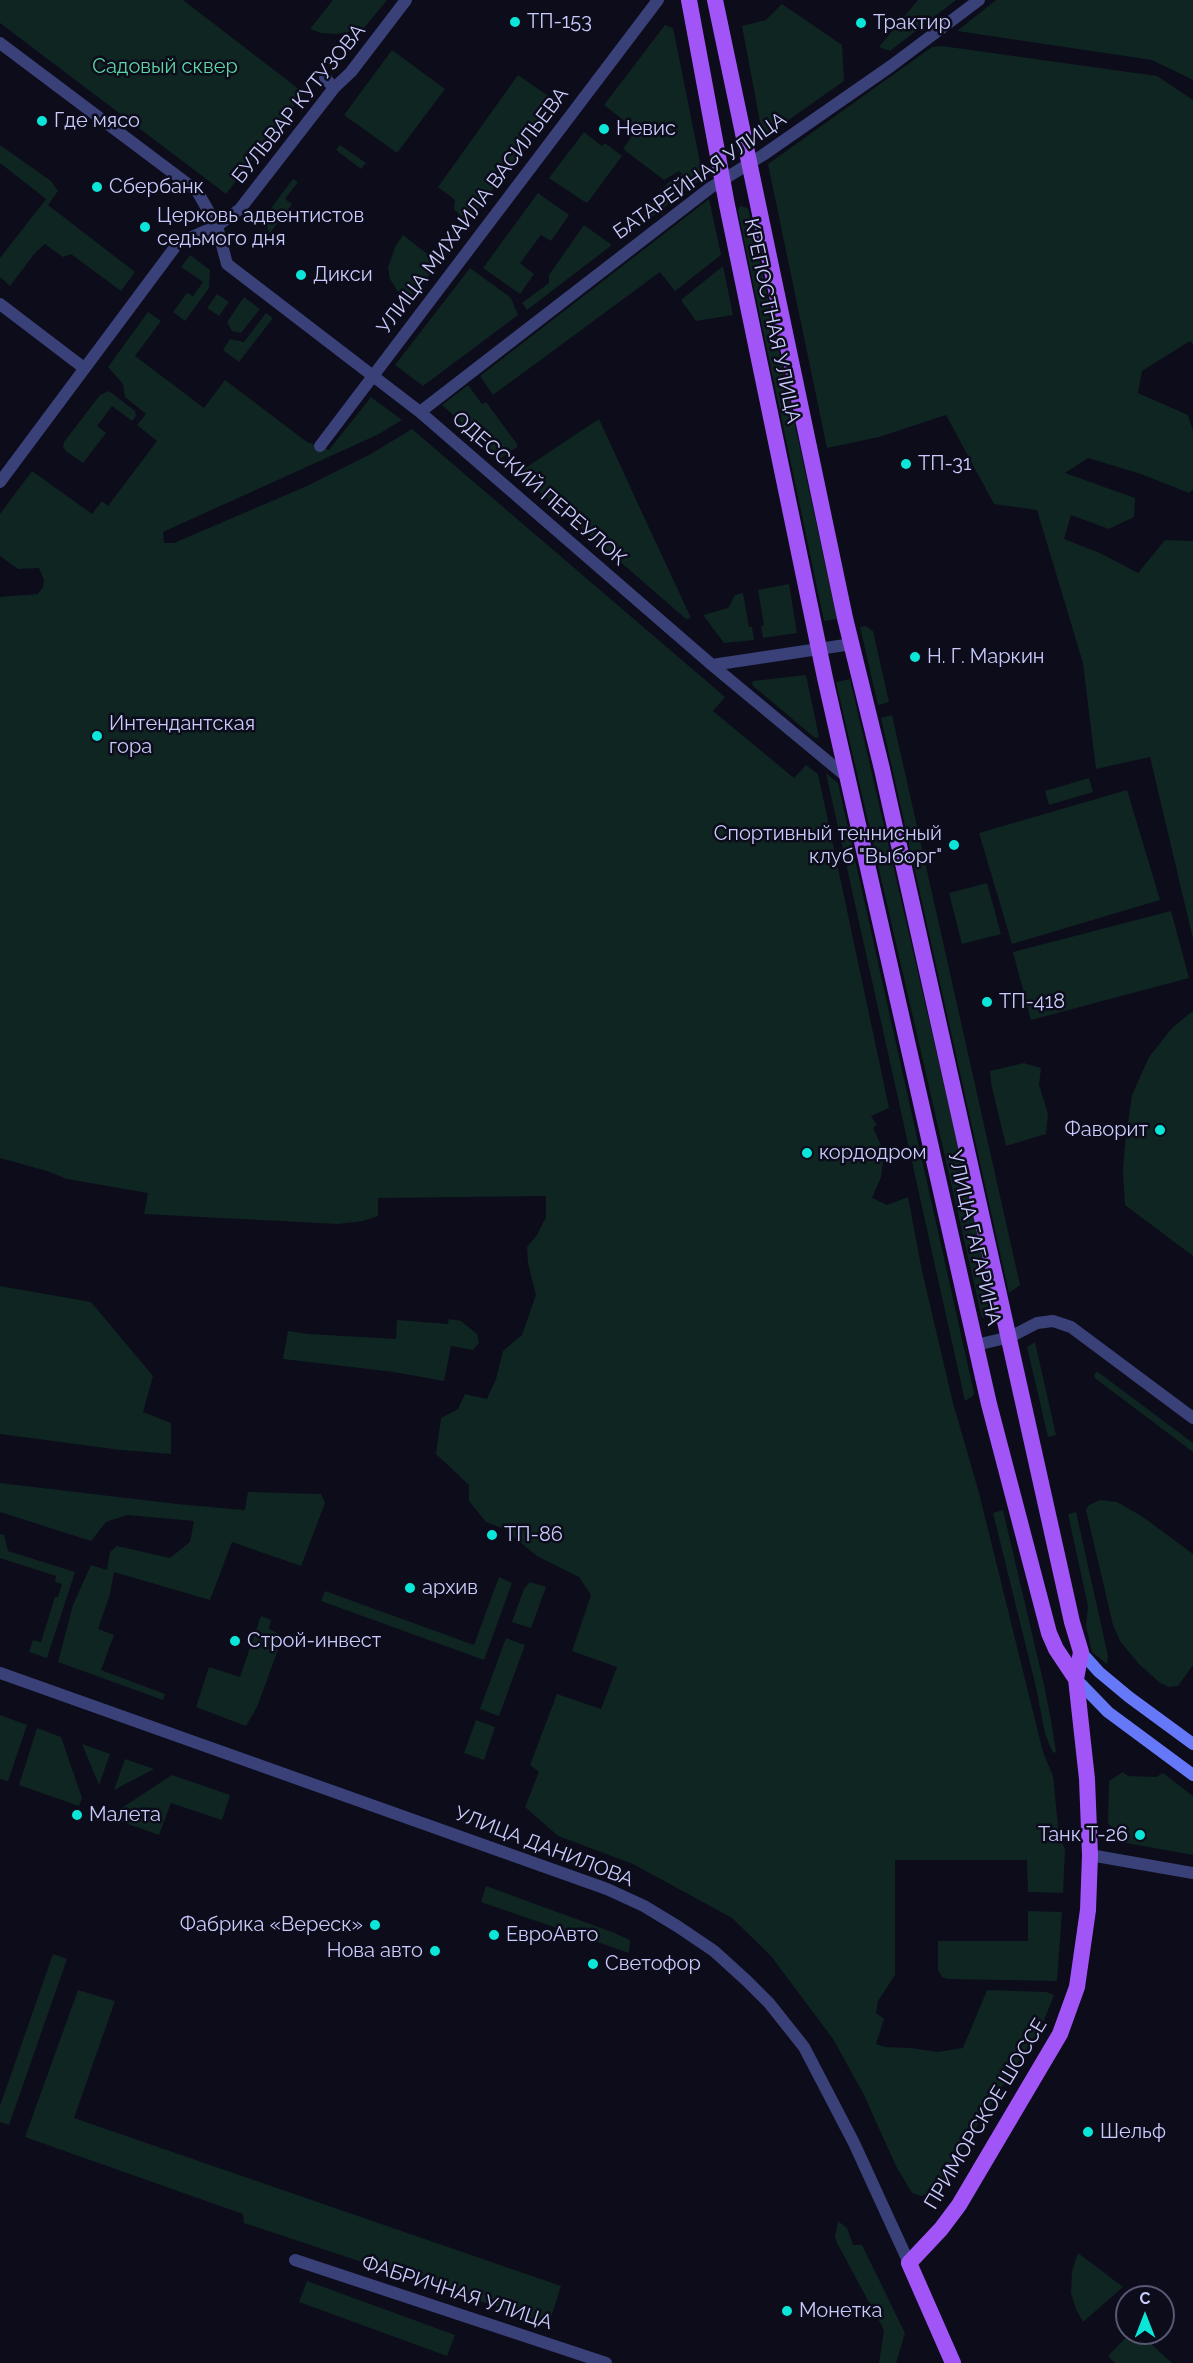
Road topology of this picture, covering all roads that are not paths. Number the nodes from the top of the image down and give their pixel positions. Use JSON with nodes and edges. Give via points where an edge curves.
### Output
{"nodes":[{"id":1,"x":406,"y":0,"type":"edge"},
{"id":2,"x":658,"y":0,"type":"edge"},
{"id":3,"x":689,"y":0,"type":"edge"},
{"id":4,"x":715,"y":0,"type":"edge"},
{"id":5,"x":979,"y":0,"type":"edge"},
{"id":6,"x":0,"y":43,"type":"edge"},
{"id":7,"x":325,"y":78,"type":"dead end"},
{"id":8,"x":334,"y":88,"type":"junction"},
{"id":9,"x":749,"y":163,"type":"junction"},
{"id":10,"x":722,"y":180,"type":"junction"},
{"id":11,"x":216,"y":226,"type":"junction"},
{"id":12,"x":0,"y":304,"type":"edge"},
{"id":13,"x":84,"y":368,"type":"junction"},
{"id":14,"x":374,"y":375,"type":"junction"},
{"id":15,"x":420,"y":412,"type":"junction"},
{"id":16,"x":320,"y":446,"type":"dead end"},
{"id":17,"x":0,"y":482,"type":"edge"},
{"id":18,"x":852,"y":644,"type":"junction"},
{"id":19,"x":820,"y":650,"type":"junction"},
{"id":20,"x":712,"y":665,"type":"junction"},
{"id":21,"x":848,"y":778,"type":"junction"},
{"id":22,"x":1010,"y":1337,"type":"junction"},
{"id":23,"x":976,"y":1345,"type":"junction"},
{"id":24,"x":1193,"y":1418,"type":"edge"},
{"id":25,"x":1082,"y":1653,"type":"junction"},
{"id":26,"x":0,"y":1672,"type":"edge"},
{"id":27,"x":1076,"y":1679,"type":"junction"},
{"id":28,"x":1193,"y":1744,"type":"edge"},
{"id":29,"x":1193,"y":1775,"type":"edge"},
{"id":30,"x":1090,"y":1855,"type":"junction"},
{"id":31,"x":1193,"y":1873,"type":"edge"},
{"id":32,"x":295,"y":2260,"type":"dead end"},
{"id":33,"x":909,"y":2263,"type":"junction"},
{"id":34,"x":606,"y":2363,"type":"edge"},
{"id":35,"x":953,"y":2363,"type":"edge"}],
"edges":[{"from":1,"to":8,"type":"street","name":"БУЛЬВАР КУТУЗОВА","via":[[351,72]]},
{"from":2,"to":14,"type":"street","name":"УЛИЦА МИХАИЛА ВАСИЛЬЕВА"},
{"from":3,"to":10,"type":"main road","name":"КРЕПОСТНАЯ УЛИЦА"},
{"from":4,"to":9,"type":"main road","name":"КРЕПОСТНАЯ УЛИЦА"},
{"from":5,"to":9,"type":"street","name":"БАТАРЕЙНАЯ УЛИЦА"},
{"from":6,"to":11,"type":"street","name":"ОДЕССКИЙ ПЕРЕУЛОК","via":[[197,191]]},
{"from":7,"to":8,"type":"street"},
{"from":8,"to":11,"type":"street","name":"БУЛЬВАР КУТУЗОВА","via":[[240,209]]},
{"from":9,"to":10,"type":"street","name":"БАТАРЕЙНАЯ УЛИЦА"},
{"from":9,"to":18,"type":"main road","name":"КРЕПОСТНАЯ УЛИЦА"},
{"from":10,"to":15,"type":"street","name":"БАТАРЕЙНАЯ УЛИЦА"},
{"from":10,"to":19,"type":"main road","name":"КРЕПОСТНАЯ УЛИЦА"},
{"from":11,"to":13,"type":"street","name":"БУЛЬВАР КУТУЗОВА","via":[[178,243]]},
{"from":11,"to":14,"type":"street","name":"ОДЕССКИЙ ПЕРЕУЛОК","via":[[227,264]]},
{"from":12,"to":13,"type":"street"},
{"from":13,"to":17,"type":"street","name":"БУЛЬВАР КУТУЗОВА"},
{"from":14,"to":15,"type":"street","name":"ОДЕССКИЙ ПЕРЕУЛОК"},
{"from":14,"to":16,"type":"street","name":"УЛИЦА МИХАИЛА ВАСИЛЬЕВА"},
{"from":15,"to":20,"type":"street","name":"ОДЕССКИЙ ПЕРЕУЛОК"},
{"from":18,"to":19,"type":"street"},
{"from":18,"to":22,"type":"main road","name":"УЛИЦА ГАГАРИНА"},
{"from":19,"to":20,"type":"street"},
{"from":19,"to":21,"type":"main road","name":"УЛИЦА ГАГАРИНА"},
{"from":20,"to":21,"type":"street","name":"ОДЕССКИЙ ПЕРЕУЛОК"},
{"from":21,"to":23,"type":"main road","name":"УЛИЦА ГАГАРИНА"},
{"from":22,"to":23,"type":"street"},
{"from":22,"to":24,"type":"street","via":[[1037,1323],[1053,1321],[1071,1327]]},
{"from":22,"to":25,"type":"main road","name":"УЛИЦА ГАГАРИНА"},
{"from":23,"to":27,"type":"main road","name":"УЛИЦА ГАГАРИНА","via":[[1049,1633]]},
{"from":25,"to":27,"type":"main road","name":"ПРИМОРСКОЕ ШОССЕ"},
{"from":25,"to":28,"type":"main road","name":"УЛИЦА ГАГАРИНА","via":[[1122,1691]]},
{"from":26,"to":33,"type":"street","name":"УЛИЦА ДАНИЛОВА","via":[[607,1889],[677,1926],[714,1951],[747,1981],[804,2047]]},
{"from":27,"to":29,"type":"main road","name":"УЛИЦА ГАГАРИНА","via":[[1108,1712]]},
{"from":27,"to":30,"type":"main road","name":"ПРИМОРСКОЕ ШОССЕ","via":[[1087,1779]]},
{"from":30,"to":31,"type":"street"},
{"from":30,"to":33,"type":"main road","name":"ПРИМОРСКОЕ ШОССЕ","via":[[1083,1954],[1077,1987],[1060,2034],[959,2205]]},
{"from":32,"to":34,"type":"street","name":"ФАБРИЧНАЯ УЛИЦА"},
{"from":33,"to":35,"type":"main road"}]}
